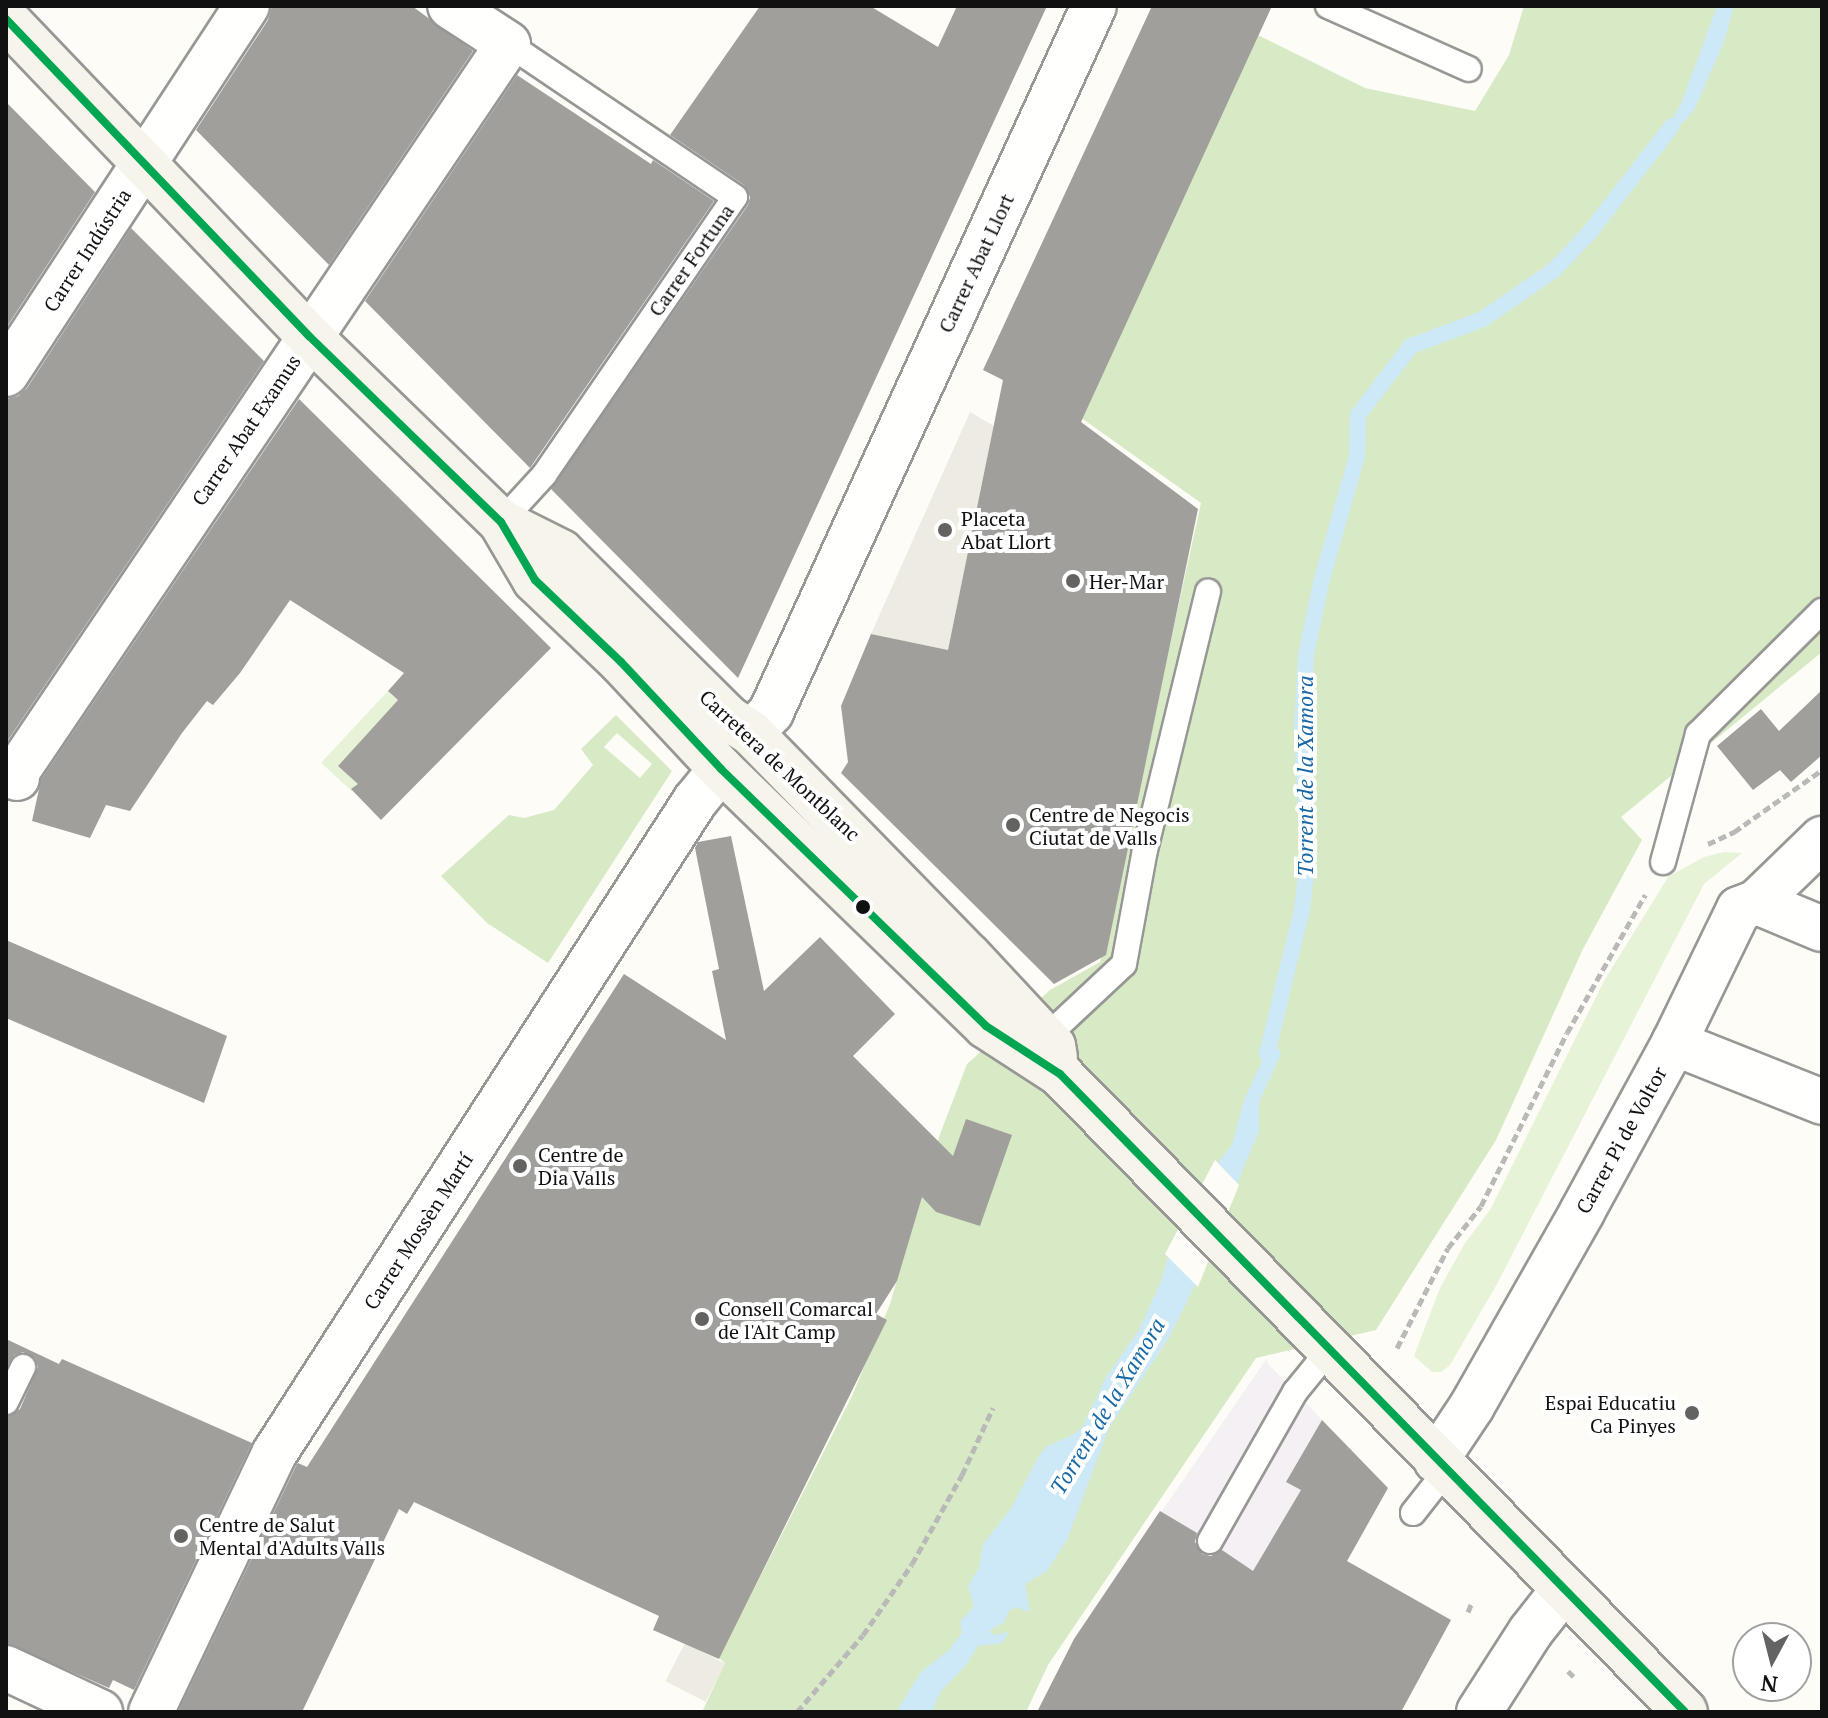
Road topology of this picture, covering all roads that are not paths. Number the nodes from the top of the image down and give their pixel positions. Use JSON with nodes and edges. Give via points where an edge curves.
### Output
{"nodes":[{"id":1,"x":247,"y":6,"type":"edge"},
{"id":2,"x":450,"y":6,"type":"edge"},
{"id":3,"x":1094,"y":6,"type":"edge"},
{"id":4,"x":1328,"y":6,"type":"edge"},
{"id":5,"x":6,"y":19,"type":"edge"},
{"id":6,"x":518,"y":42,"type":"junction"},
{"id":7,"x":1469,"y":69,"type":"dead end"},
{"id":8,"x":144,"y":164,"type":"junction"},
{"id":9,"x":309,"y":336,"type":"junction"},
{"id":10,"x":6,"y":374,"type":"edge"},
{"id":11,"x":501,"y":522,"type":"junction"},
{"id":12,"x":535,"y":580,"type":"junction"},
{"id":13,"x":1208,"y":592,"type":"dead end"},
{"id":14,"x":1822,"y":611,"type":"edge"},
{"id":15,"x":751,"y":733,"type":"junction"},
{"id":16,"x":721,"y":769,"type":"junction"},
{"id":17,"x":17,"y":778,"type":"dead end"},
{"id":18,"x":1822,"y":839,"type":"edge"},
{"id":19,"x":1663,"y":862,"type":"road end"},
{"id":20,"x":1757,"y":902,"type":"junction"},
{"id":21,"x":1822,"y":929,"type":"edge"},
{"id":22,"x":954,"y":960,"type":"junction"},
{"id":23,"x":1674,"y":1043,"type":"junction"},
{"id":24,"x":1053,"y":1056,"type":"junction"},
{"id":25,"x":1822,"y":1102,"type":"edge"},
{"id":26,"x":1330,"y":1349,"type":"junction"},
{"id":27,"x":23,"y":1367,"type":"dead end"},
{"id":28,"x":6,"y":1402,"type":"edge"},
{"id":29,"x":1441,"y":1466,"type":"junction"},
{"id":30,"x":1413,"y":1513,"type":"dead end"},
{"id":31,"x":1210,"y":1541,"type":"dead end"},
{"id":32,"x":1564,"y":1589,"type":"junction"},
{"id":33,"x":6,"y":1668,"type":"edge"},
{"id":34,"x":100,"y":1712,"type":"edge"},
{"id":35,"x":151,"y":1712,"type":"edge"},
{"id":36,"x":1479,"y":1712,"type":"edge"},
{"id":37,"x":1685,"y":1712,"type":"edge"}],
"edges":[{"from":1,"to":8,"type":"street","name":"Carrer Indústria"},
{"from":2,"to":6,"type":"street","name":"Carrer Fortuna"},
{"from":3,"to":15,"type":"street","name":"Carrer Abat Llort","via":[[771,712]]},
{"from":4,"to":7,"type":"lane"},
{"from":5,"to":8,"type":"main road","name":"Carretera de Montblanc"},
{"from":6,"to":9,"type":"street","name":"Carrer Abat Examus"},
{"from":6,"to":11,"type":"lane","name":"Carrer Fortuna","via":[[735,197],[544,475]]},
{"from":8,"to":9,"type":"main road","name":"Carretera de Montblanc"},
{"from":8,"to":10,"type":"street","name":"Carrer Indústria"},
{"from":9,"to":11,"type":"main road","name":"Carretera de Montblanc"},
{"from":9,"to":17,"type":"street","name":"Carrer Abat Examus"},
{"from":11,"to":12,"type":"main road","name":"Carretera de Montblanc"},
{"from":11,"to":15,"type":"main road","name":"Carretera de Montblanc","via":[[561,552],[728,718]]},
{"from":12,"to":15,"type":"main road","via":[[591,608],[720,733]]},
{"from":12,"to":16,"type":"main road","name":"Carretera de Montblanc"},
{"from":13,"to":24,"type":"lane","via":[[1145,850],[1124,964]]},
{"from":14,"to":19,"type":"lane","via":[[1698,734]]},
{"from":15,"to":22,"type":"main road","name":"Carretera de Montblanc"},
{"from":16,"to":22,"type":"main road","name":"Carretera de Montblanc"},
{"from":16,"to":22,"type":"main road","via":[[758,773]]},
{"from":16,"to":35,"type":"street","name":"Carrer Mossèn Martí","via":[[695,801],[274,1454]]},
{"from":18,"to":20,"type":"street","name":"Carrer Pi de Voltor"},
{"from":20,"to":21,"type":"street"},
{"from":20,"to":23,"type":"street","name":"Carrer Pi de Voltor","via":[[1739,909]]},
{"from":22,"to":24,"type":"main road","name":"Carretera de Montblanc","via":[[986,1026]]},
{"from":23,"to":25,"type":"street"},
{"from":23,"to":29,"type":"street","name":"Carrer Pi de Voltor"},
{"from":24,"to":26,"type":"main road","name":"Carretera de Montblanc"},
{"from":26,"to":29,"type":"main road","name":"Carretera de Montblanc"},
{"from":26,"to":31,"type":"lane","via":[[1295,1392]]},
{"from":27,"to":28,"type":"lane"},
{"from":29,"to":30,"type":"lane"},
{"from":29,"to":32,"type":"main road","name":"Carretera de Montblanc"},
{"from":32,"to":36,"type":"street"},
{"from":32,"to":37,"type":"main road","name":"Carretera de Montblanc"},
{"from":33,"to":34,"type":"street"}]}
